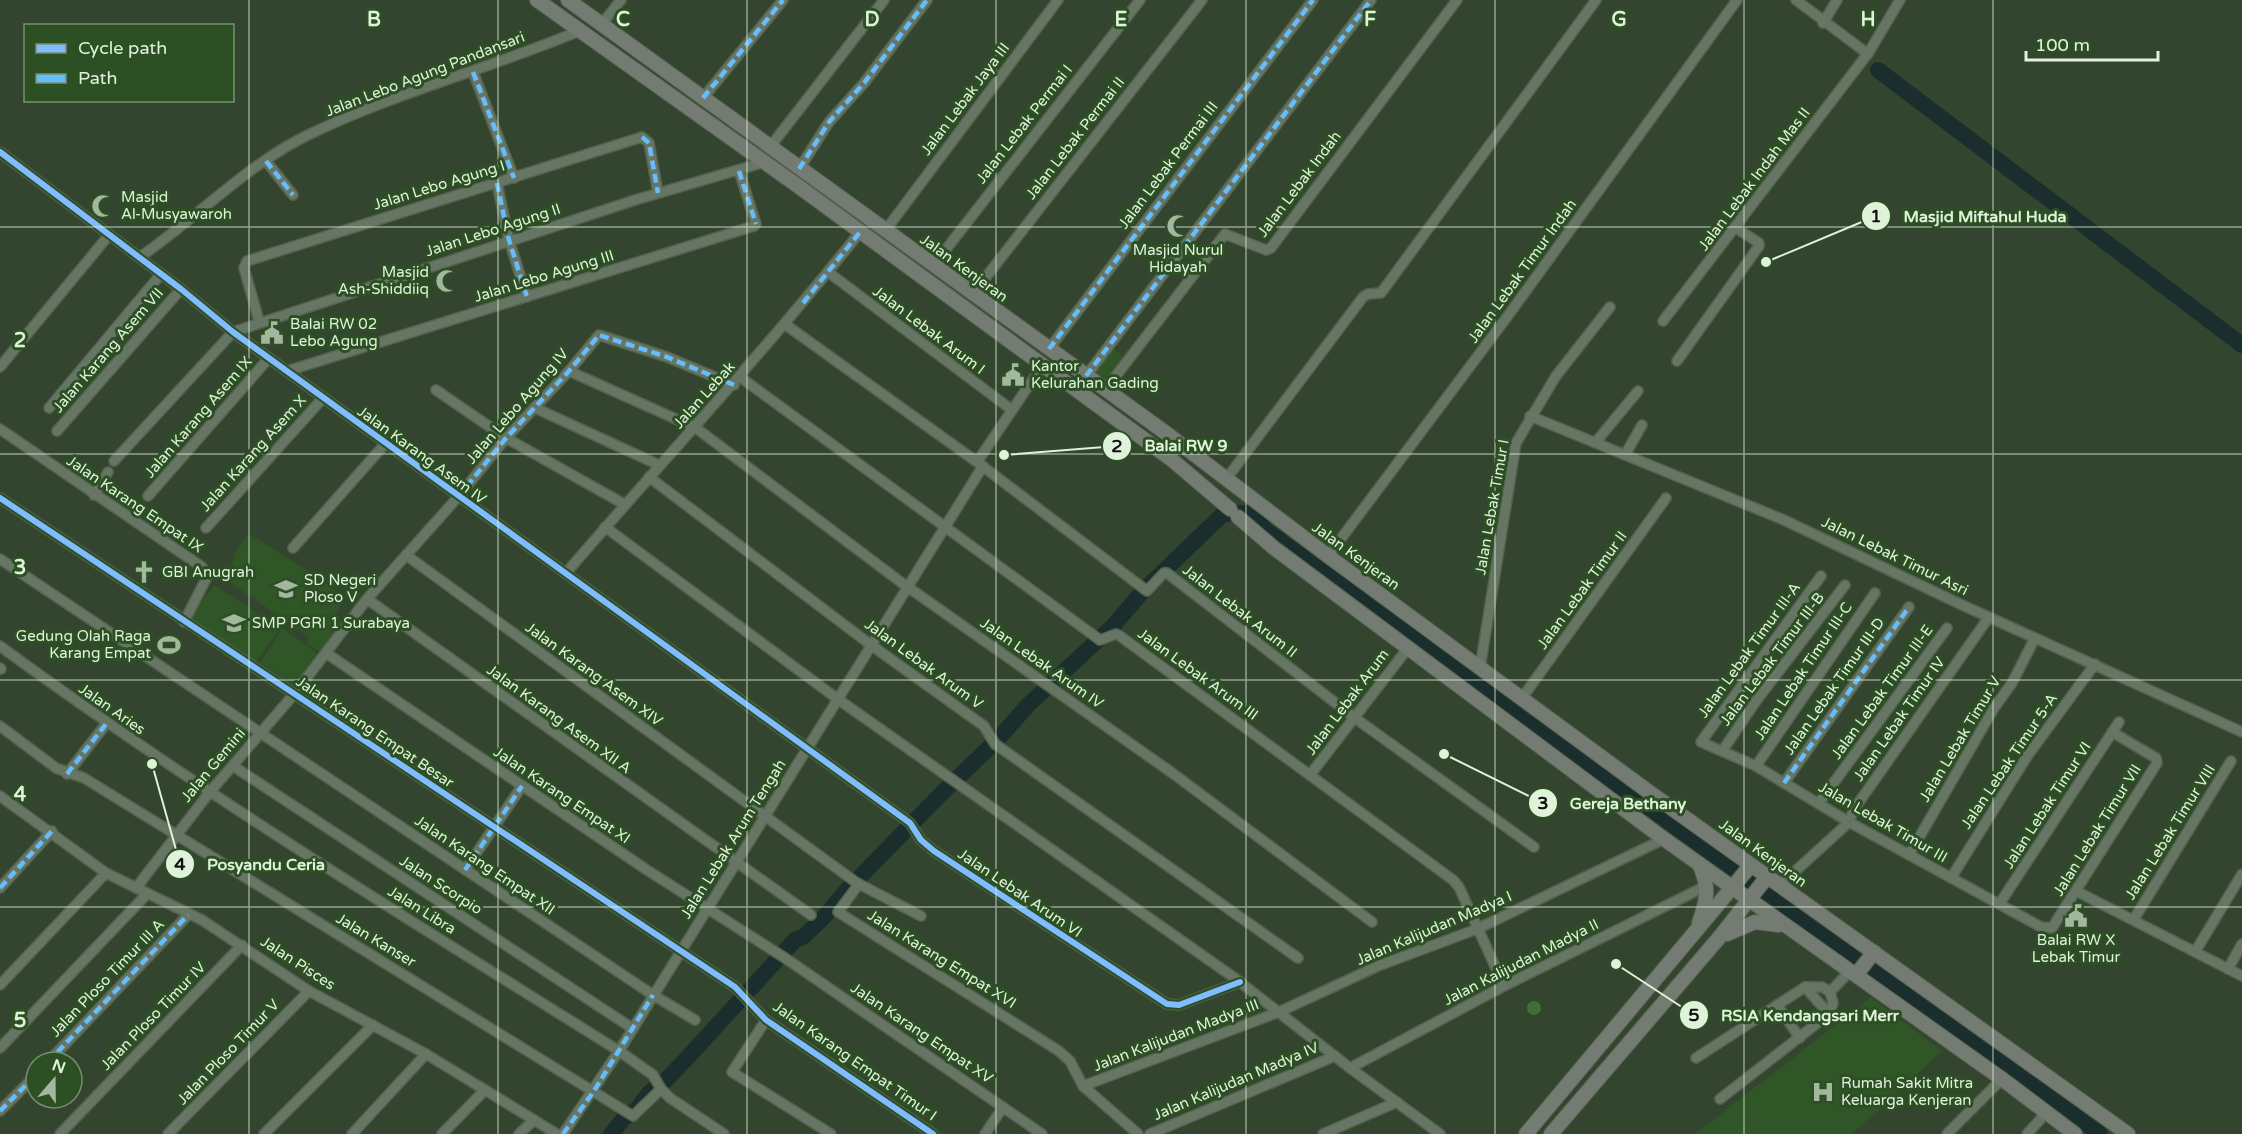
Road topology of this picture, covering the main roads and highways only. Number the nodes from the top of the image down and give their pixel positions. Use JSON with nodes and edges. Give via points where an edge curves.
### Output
{"nodes":[{"id":1,"x":537,"y":0,"type":"edge"},
{"id":2,"x":568,"y":0,"type":"edge"},
{"id":3,"x":992,"y":309,"type":"junction"},
{"id":4,"x":982,"y":321,"type":"junction"},
{"id":5,"x":1008,"y":321,"type":"junction"},
{"id":6,"x":999,"y":334,"type":"junction"},
{"id":7,"x":1699,"y":864,"type":"junction"},
{"id":8,"x":1750,"y":867,"type":"junction"},
{"id":9,"x":1765,"y":878,"type":"junction"},
{"id":10,"x":1734,"y":885,"type":"junction"},
{"id":11,"x":1751,"y":897,"type":"junction"},
{"id":12,"x":1787,"y":927,"type":"junction"},
{"id":13,"x":1695,"y":933,"type":"junction"},
{"id":14,"x":1718,"y":939,"type":"junction"},
{"id":15,"x":1871,"y":955,"type":"junction"},
{"id":16,"x":1855,"y":973,"type":"junction"},
{"id":17,"x":1526,"y":1134,"type":"edge"},
{"id":18,"x":1551,"y":1134,"type":"edge"},
{"id":19,"x":2075,"y":1134,"type":"edge"},
{"id":20,"x":2128,"y":1134,"type":"edge"}],
"edges":[{"from":1,"to":4,"type":"main road"},
{"from":2,"to":3,"type":"main road","name":"Jalan Kenjeran"},
{"from":3,"to":4,"type":"main road"},
{"from":3,"to":5,"type":"main road","name":"Jalan Kenjeran"},
{"from":4,"to":6,"type":"main road"},
{"from":5,"to":6,"type":"main road"},
{"from":5,"to":8,"type":"main road","name":"Jalan Kenjeran","via":[[1227,478]]},
{"from":6,"to":7,"type":"main road","via":[[1172,459],[1234,513],[1408,648]]},
{"from":7,"to":10,"type":"main road"},
{"from":7,"to":13,"type":"main road","via":[[1707,886],[1705,906]]},
{"from":8,"to":9,"type":"main road","name":"Jalan Kenjeran"},
{"from":8,"to":10,"type":"main road"},
{"from":9,"to":11,"type":"main road"},
{"from":9,"to":15,"type":"main road","name":"Jalan Kenjeran"},
{"from":10,"to":11,"type":"main road"},
{"from":10,"to":13,"type":"main road"},
{"from":11,"to":12,"type":"main road"},
{"from":11,"to":14,"type":"main road"},
{"from":12,"to":14,"type":"main road","via":[[1766,921],[1747,923]]},
{"from":12,"to":16,"type":"main road"},
{"from":13,"to":17,"type":"main road"},
{"from":14,"to":18,"type":"main road"},
{"from":15,"to":16,"type":"main road"},
{"from":15,"to":20,"type":"main road","name":"Jalan Kenjeran"},
{"from":16,"to":19,"type":"main road"}]}
